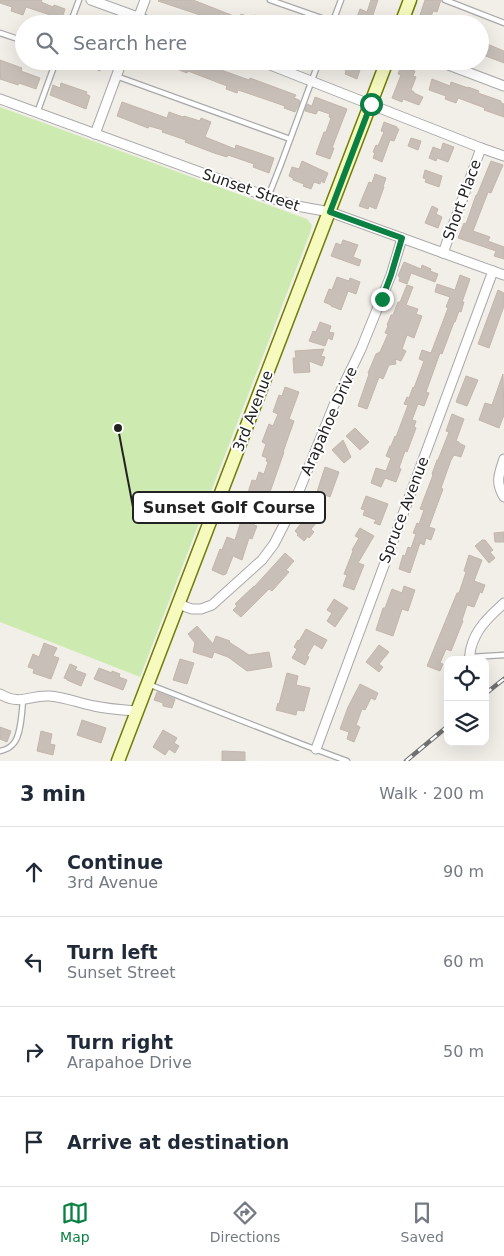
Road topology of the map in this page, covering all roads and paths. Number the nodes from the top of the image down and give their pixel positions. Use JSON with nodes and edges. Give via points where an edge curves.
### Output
{"nodes":[{"id":1,"x":79,"y":0,"type":"edge"},
{"id":2,"x":91,"y":0,"type":"edge"},
{"id":3,"x":145,"y":0,"type":"edge"},
{"id":4,"x":270,"y":0,"type":"edge"},
{"id":5,"x":341,"y":0,"type":"edge"},
{"id":6,"x":410,"y":0,"type":"edge"},
{"id":7,"x":445,"y":0,"type":"edge"},
{"id":8,"x":73,"y":15,"type":"edge"},
{"id":9,"x":124,"y":15,"type":"edge"},
{"id":10,"x":139,"y":15,"type":"edge"},
{"id":11,"x":311,"y":15,"type":"edge"},
{"id":12,"x":336,"y":15,"type":"edge"},
{"id":13,"x":404,"y":15,"type":"edge"},
{"id":14,"x":485,"y":15,"type":"edge"},
{"id":15,"x":489,"y":16,"type":"edge"},
{"id":16,"x":504,"y":22,"type":"edge"},
{"id":17,"x":0,"y":33,"type":"edge"},
{"id":18,"x":15,"y":38,"type":"edge"},
{"id":19,"x":53,"y":70,"type":"edge"},
{"id":20,"x":118,"y":70,"type":"edge"},
{"id":21,"x":283,"y":70,"type":"edge"},
{"id":22,"x":315,"y":70,"type":"edge"},
{"id":23,"x":384,"y":70,"type":"edge"},
{"id":24,"x":462,"y":70,"type":"edge"},
{"id":25,"x":116,"y":76,"type":"junction"},
{"id":26,"x":311,"y":81,"type":"junction"},
{"id":27,"x":504,"y":86,"type":"edge"},
{"id":28,"x":0,"y":99,"type":"edge"},
{"id":29,"x":371,"y":104,"type":"junction"},
{"id":30,"x":37,"y":113,"type":"junction"},
{"id":31,"x":95,"y":134,"type":"junction"},
{"id":32,"x":290,"y":139,"type":"junction"},
{"id":33,"x":481,"y":148,"type":"junction"},
{"id":34,"x":504,"y":156,"type":"edge"},
{"id":35,"x":268,"y":197,"type":"junction"},
{"id":36,"x":330,"y":212,"type":"junction"},
{"id":37,"x":402,"y":238,"type":"junction"},
{"id":38,"x":443,"y":253,"type":"junction"},
{"id":39,"x":492,"y":271,"type":"junction"},
{"id":40,"x":504,"y":275,"type":"edge"},
{"id":41,"x":504,"y":459,"type":"edge"},
{"id":42,"x":504,"y":496,"type":"edge"},
{"id":43,"x":178,"y":603,"type":"junction"},
{"id":44,"x":504,"y":603,"type":"edge"},
{"id":45,"x":504,"y":655,"type":"edge"},
{"id":46,"x":470,"y":656,"type":"edge"},
{"id":47,"x":489,"y":656,"type":"edge"},
{"id":48,"x":147,"y":684,"type":"junction"},
{"id":49,"x":0,"y":694,"type":"edge"},
{"id":50,"x":23,"y":700,"type":"junction"},
{"id":51,"x":137,"y":712,"type":"junction"},
{"id":52,"x":316,"y":750,"type":"junction"},
{"id":53,"x":0,"y":751,"type":"edge"},
{"id":54,"x":118,"y":761,"type":"edge"},
{"id":55,"x":347,"y":761,"type":"edge"}],
"edges":[{"from":1,"to":8,"type":"lane"},
{"from":2,"to":9,"type":"street"},
{"from":3,"to":10,"type":"street"},
{"from":4,"to":11,"type":"lane"},
{"from":5,"to":12,"type":"lane"},
{"from":6,"to":13,"type":"street"},
{"from":7,"to":14,"type":"lane"},
{"from":15,"to":16,"type":"lane"},
{"from":17,"to":18,"type":"lane"},
{"from":19,"to":30,"type":"lane"},
{"from":20,"to":25,"type":"street"},
{"from":21,"to":26,"type":"street"},
{"from":22,"to":26,"type":"lane"},
{"from":23,"to":29,"type":"street","name":"3rd Avenue"},
{"from":24,"to":27,"type":"street"},
{"from":25,"to":31,"type":"street"},
{"from":25,"to":32,"type":"lane"},
{"from":26,"to":29,"type":"street"},
{"from":26,"to":32,"type":"lane"},
{"from":28,"to":30,"type":"street","name":"Sunset Street"},
{"from":29,"to":33,"type":"street"},
{"from":29,"to":36,"type":"street","name":"3rd Avenue"},
{"from":30,"to":31,"type":"street","name":"Sunset Street"},
{"from":31,"to":35,"type":"street","name":"Sunset Street"},
{"from":32,"to":35,"type":"lane"},
{"from":33,"to":34,"type":"street"},
{"from":33,"to":38,"type":"street","name":"Short Place"},
{"from":35,"to":36,"type":"street","name":"Sunset Street"},
{"from":36,"to":37,"type":"street","name":"Sunset Street"},
{"from":36,"to":43,"type":"street","name":"3rd Avenue"},
{"from":37,"to":38,"type":"street","name":"Sunset Street"},
{"from":37,"to":43,"type":"street","name":"Arapahoe Drive","via":[[391,275],[361,349],[274,544],[262,560],[212,606],[201,609]]},
{"from":38,"to":39,"type":"street","name":"Sunset Street"},
{"from":39,"to":40,"type":"street","name":"Sunset Street"},
{"from":39,"to":52,"type":"street","name":"Spruce Avenue"},
{"from":41,"to":42,"type":"street","via":[[498,484]]},
{"from":43,"to":48,"type":"street","name":"3rd Avenue"},
{"from":44,"to":46,"type":"street","via":[[486,618],[478,630]]},
{"from":45,"to":47,"type":"lane"},
{"from":48,"to":51,"type":"street","name":"3rd Avenue"},
{"from":48,"to":52,"type":"lane"},
{"from":49,"to":50,"type":"street"},
{"from":50,"to":51,"type":"street","via":[[49,696]]},
{"from":50,"to":53,"type":"lane","via":[[21,723],[14,743]]},
{"from":51,"to":54,"type":"street","name":"3rd Avenue"},
{"from":52,"to":55,"type":"lane"}]}
